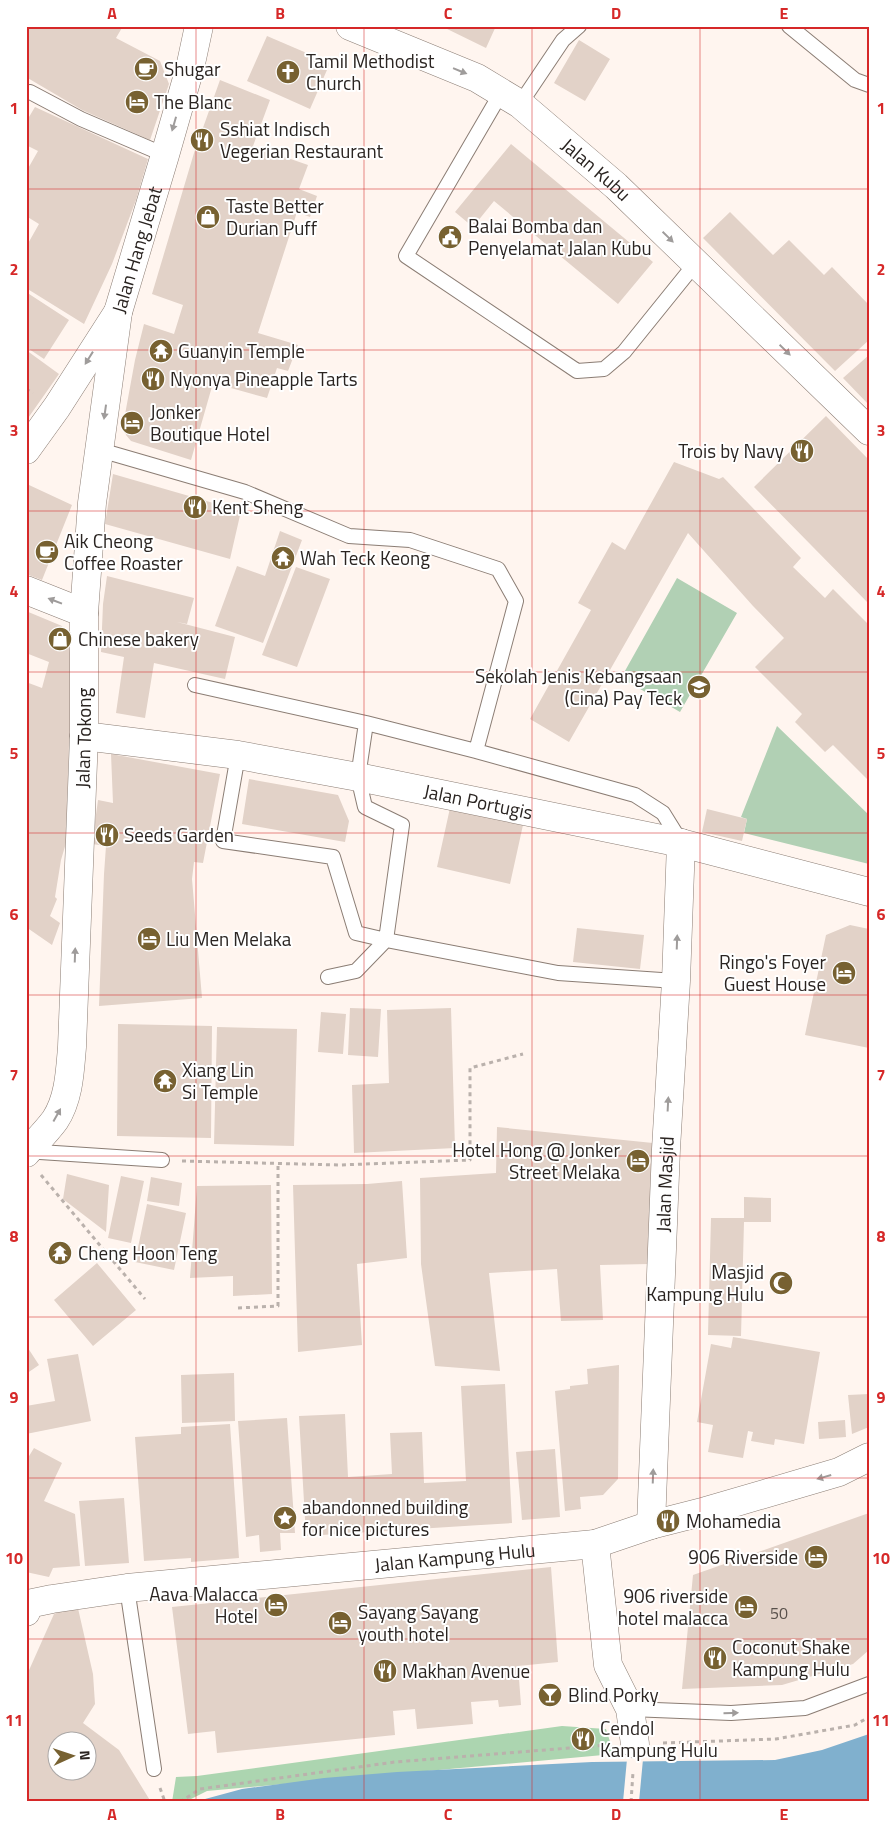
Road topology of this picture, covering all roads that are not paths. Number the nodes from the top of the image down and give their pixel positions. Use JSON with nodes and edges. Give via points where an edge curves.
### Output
{"nodes":[{"id":1,"x":199,"y":26,"type":"edge"},
{"id":2,"x":350,"y":26,"type":"edge"},
{"id":3,"x":579,"y":26,"type":"edge"},
{"id":4,"x":789,"y":26,"type":"edge"},
{"id":5,"x":869,"y":85,"type":"edge"},
{"id":6,"x":28,"y":93,"type":"edge"},
{"id":7,"x":510,"y":98,"type":"junction"},
{"id":8,"x":165,"y":156,"type":"junction"},
{"id":9,"x":695,"y":264,"type":"junction"},
{"id":10,"x":118,"y":312,"type":"junction"},
{"id":11,"x":869,"y":431,"type":"edge"},
{"id":12,"x":26,"y":450,"type":"edge"},
{"id":13,"x":100,"y":450,"type":"junction"},
{"id":14,"x":26,"y":590,"type":"edge"},
{"id":15,"x":84,"y":613,"type":"junction"},
{"id":16,"x":195,"y":685,"type":"dead end"},
{"id":17,"x":366,"y":723,"type":"junction"},
{"id":18,"x":84,"y":736,"type":"junction"},
{"id":19,"x":476,"y":751,"type":"junction"},
{"id":20,"x":238,"y":755,"type":"junction"},
{"id":21,"x":358,"y":777,"type":"junction"},
{"id":22,"x":681,"y":842,"type":"junction"},
{"id":23,"x":869,"y":892,"type":"edge"},
{"id":24,"x":386,"y":940,"type":"junction"},
{"id":25,"x":328,"y":977,"type":"dead end"},
{"id":26,"x":676,"y":981,"type":"junction"},
{"id":27,"x":34,"y":1150,"type":"edge"},
{"id":28,"x":162,"y":1160,"type":"road end"},
{"id":29,"x":869,"y":1457,"type":"edge"},
{"id":30,"x":651,"y":1525,"type":"junction"},
{"id":31,"x":594,"y":1544,"type":"junction"},
{"id":32,"x":127,"y":1588,"type":"junction"},
{"id":33,"x":27,"y":1607,"type":"edge"},
{"id":34,"x":869,"y":1684,"type":"edge"},
{"id":35,"x":630,"y":1709,"type":"junction"},
{"id":36,"x":634,"y":1755,"type":"road end"},
{"id":37,"x":154,"y":1769,"type":"dead end"}],
"edges":[{"from":1,"to":8,"type":"street","name":"Jalan Hang Jebat","one_way":true},
{"from":2,"to":7,"type":"street","name":"Jalan Kubu","one_way":true,"via":[[477,78]]},
{"from":3,"to":7,"type":"lane","via":[[562,40]]},
{"from":4,"to":5,"type":"lane","via":[[855,80]]},
{"from":6,"to":8,"type":"lane"},
{"from":7,"to":9,"type":"street","name":"Jalan Kubu","one_way":true,"via":[[616,186]]},
{"from":7,"to":9,"type":"lane","via":[[406,256],[577,371],[604,369],[624,352]]},
{"from":8,"to":10,"type":"street","name":"Jalan Hang Jebat"},
{"from":9,"to":11,"type":"street","name":"Jalan Kubu","one_way":true},
{"from":10,"to":12,"type":"street","name":"Jalan Hang Jebat","one_way":true},
{"from":10,"to":13,"type":"street","name":"Jalan Tokong","one_way":true},
{"from":13,"to":15,"type":"street","name":"Jalan Tokong","via":[[92,503]]},
{"from":13,"to":19,"type":"lane","via":[[244,492],[349,536],[410,540],[498,569],[516,601]]},
{"from":15,"to":14,"type":"street","one_way":true},
{"from":15,"to":18,"type":"street","name":"Jalan Tokong"},
{"from":16,"to":17,"type":"lane"},
{"from":17,"to":19,"type":"lane"},
{"from":17,"to":21,"type":"lane"},
{"from":18,"to":20,"type":"street","name":"Jalan Portugis"},
{"from":27,"to":18,"type":"street","name":"Jalan Tokong","one_way":true,"via":[[56,1119],[69,1081]]},
{"from":19,"to":22,"type":"lane","via":[[635,796],[663,813]]},
{"from":20,"to":21,"type":"street","name":"Jalan Portugis"},
{"from":20,"to":24,"type":"lane","via":[[223,841],[333,857],[356,933]]},
{"from":21,"to":22,"type":"street","name":"Jalan Portugis"},
{"from":21,"to":24,"type":"lane","via":[[365,807],[402,824]]},
{"from":22,"to":23,"type":"street","name":"Jalan Portugis"},
{"from":26,"to":22,"type":"street","name":"Jalan Masjid","one_way":true},
{"from":24,"to":25,"type":"lane","via":[[356,971]]},
{"from":24,"to":26,"type":"lane","via":[[558,973]]},
{"from":30,"to":26,"type":"street","name":"Jalan Masjid","one_way":true},
{"from":27,"to":28,"type":"lane"},
{"from":29,"to":30,"type":"street","name":"Jalan Kampung Hulu","one_way":true,"via":[[839,1472]]},
{"from":30,"to":31,"type":"street","name":"Jalan Kampung Hulu"},
{"from":31,"to":32,"type":"street","name":"Jalan Kampung Hulu"},
{"from":31,"to":35,"type":"street","via":[[608,1665]]},
{"from":32,"to":33,"type":"street","name":"Jalan Kampung Hulu","via":[[52,1599]]},
{"from":32,"to":37,"type":"lane"},
{"from":35,"to":34,"type":"lane","one_way":true,"via":[[731,1713],[805,1708]]},
{"from":35,"to":36,"type":"street"}]}
